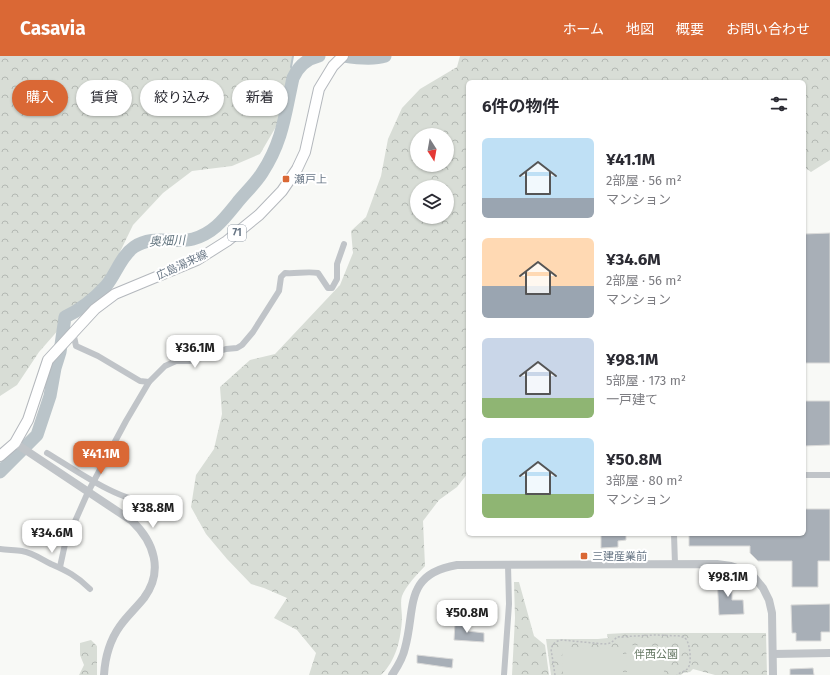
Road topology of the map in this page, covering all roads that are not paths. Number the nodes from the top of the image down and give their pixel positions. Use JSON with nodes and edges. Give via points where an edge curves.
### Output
{"nodes":[{"id":1,"x":343,"y":56,"type":"edge"},
{"id":2,"x":344,"y":244,"type":"dead end"},
{"id":3,"x":72,"y":334,"type":"junction"},
{"id":4,"x":149,"y":382,"type":"junction"},
{"id":5,"x":14,"y":443,"type":"junction"},
{"id":6,"x":47,"y":453,"type":"dead end"},
{"id":7,"x":0,"y":456,"type":"edge"},
{"id":8,"x":806,"y":475,"type":"edge"},
{"id":9,"x":830,"y":475,"type":"edge"},
{"id":10,"x":94,"y":482,"type":"junction"},
{"id":11,"x":88,"y":492,"type":"junction"},
{"id":12,"x":156,"y":498,"type":"dead end"},
{"id":13,"x":674,"y":536,"type":"edge"},
{"id":14,"x":0,"y":549,"type":"edge"},
{"id":15,"x":675,"y":564,"type":"junction"},
{"id":16,"x":508,"y":565,"type":"junction"},
{"id":17,"x":60,"y":567,"type":"junction"},
{"id":18,"x":90,"y":589,"type":"dead end"},
{"id":19,"x":830,"y":653,"type":"edge"},
{"id":20,"x":772,"y":654,"type":"junction"},
{"id":21,"x":104,"y":675,"type":"edge"},
{"id":22,"x":392,"y":675,"type":"edge"},
{"id":23,"x":504,"y":675,"type":"edge"},
{"id":24,"x":773,"y":675,"type":"edge"}],
"edges":[{"from":1,"to":3,"type":"main road","name":"広島湯来線","number":"71","via":[[333,66],[319,89],[305,152],[297,169],[282,191],[259,215],[227,241],[197,260],[115,294],[95,309]]},
{"from":2,"to":4,"type":"street","via":[[337,264],[337,280],[332,288],[328,288],[318,272],[285,273],[281,276],[279,291],[242,345],[190,361],[176,361],[165,366]]},
{"from":3,"to":4,"type":"street","via":[[76,346],[140,381]]},
{"from":3,"to":5,"type":"main road","name":"広島湯来線","number":"71","via":[[48,360],[28,420]]},
{"from":4,"to":10,"type":"street"},
{"from":5,"to":7,"type":"main road","name":"広島湯来線","number":"71"},
{"from":5,"to":11,"type":"street"},
{"from":6,"to":10,"type":"street"},
{"from":8,"to":9,"type":"street"},
{"from":10,"to":11,"type":"street"},
{"from":10,"to":12,"type":"street","via":[[126,497],[140,500]]},
{"from":11,"to":17,"type":"street","via":[[65,544]]},
{"from":11,"to":21,"type":"street","via":[[140,529],[148,539],[154,559],[155,571],[145,597],[120,626],[110,644]]},
{"from":13,"to":15,"type":"street"},
{"from":14,"to":17,"type":"street","via":[[23,551]]},
{"from":15,"to":16,"type":"street"},
{"from":15,"to":20,"type":"street","via":[[731,566],[754,577],[769,600],[772,613]]},
{"from":16,"to":22,"type":"street","via":[[456,565],[445,567],[430,575],[413,597],[405,647]]},
{"from":16,"to":23,"type":"street","via":[[509,604]]},
{"from":17,"to":18,"type":"street","via":[[80,579]]},
{"from":19,"to":20,"type":"street"},
{"from":20,"to":24,"type":"street"}]}
